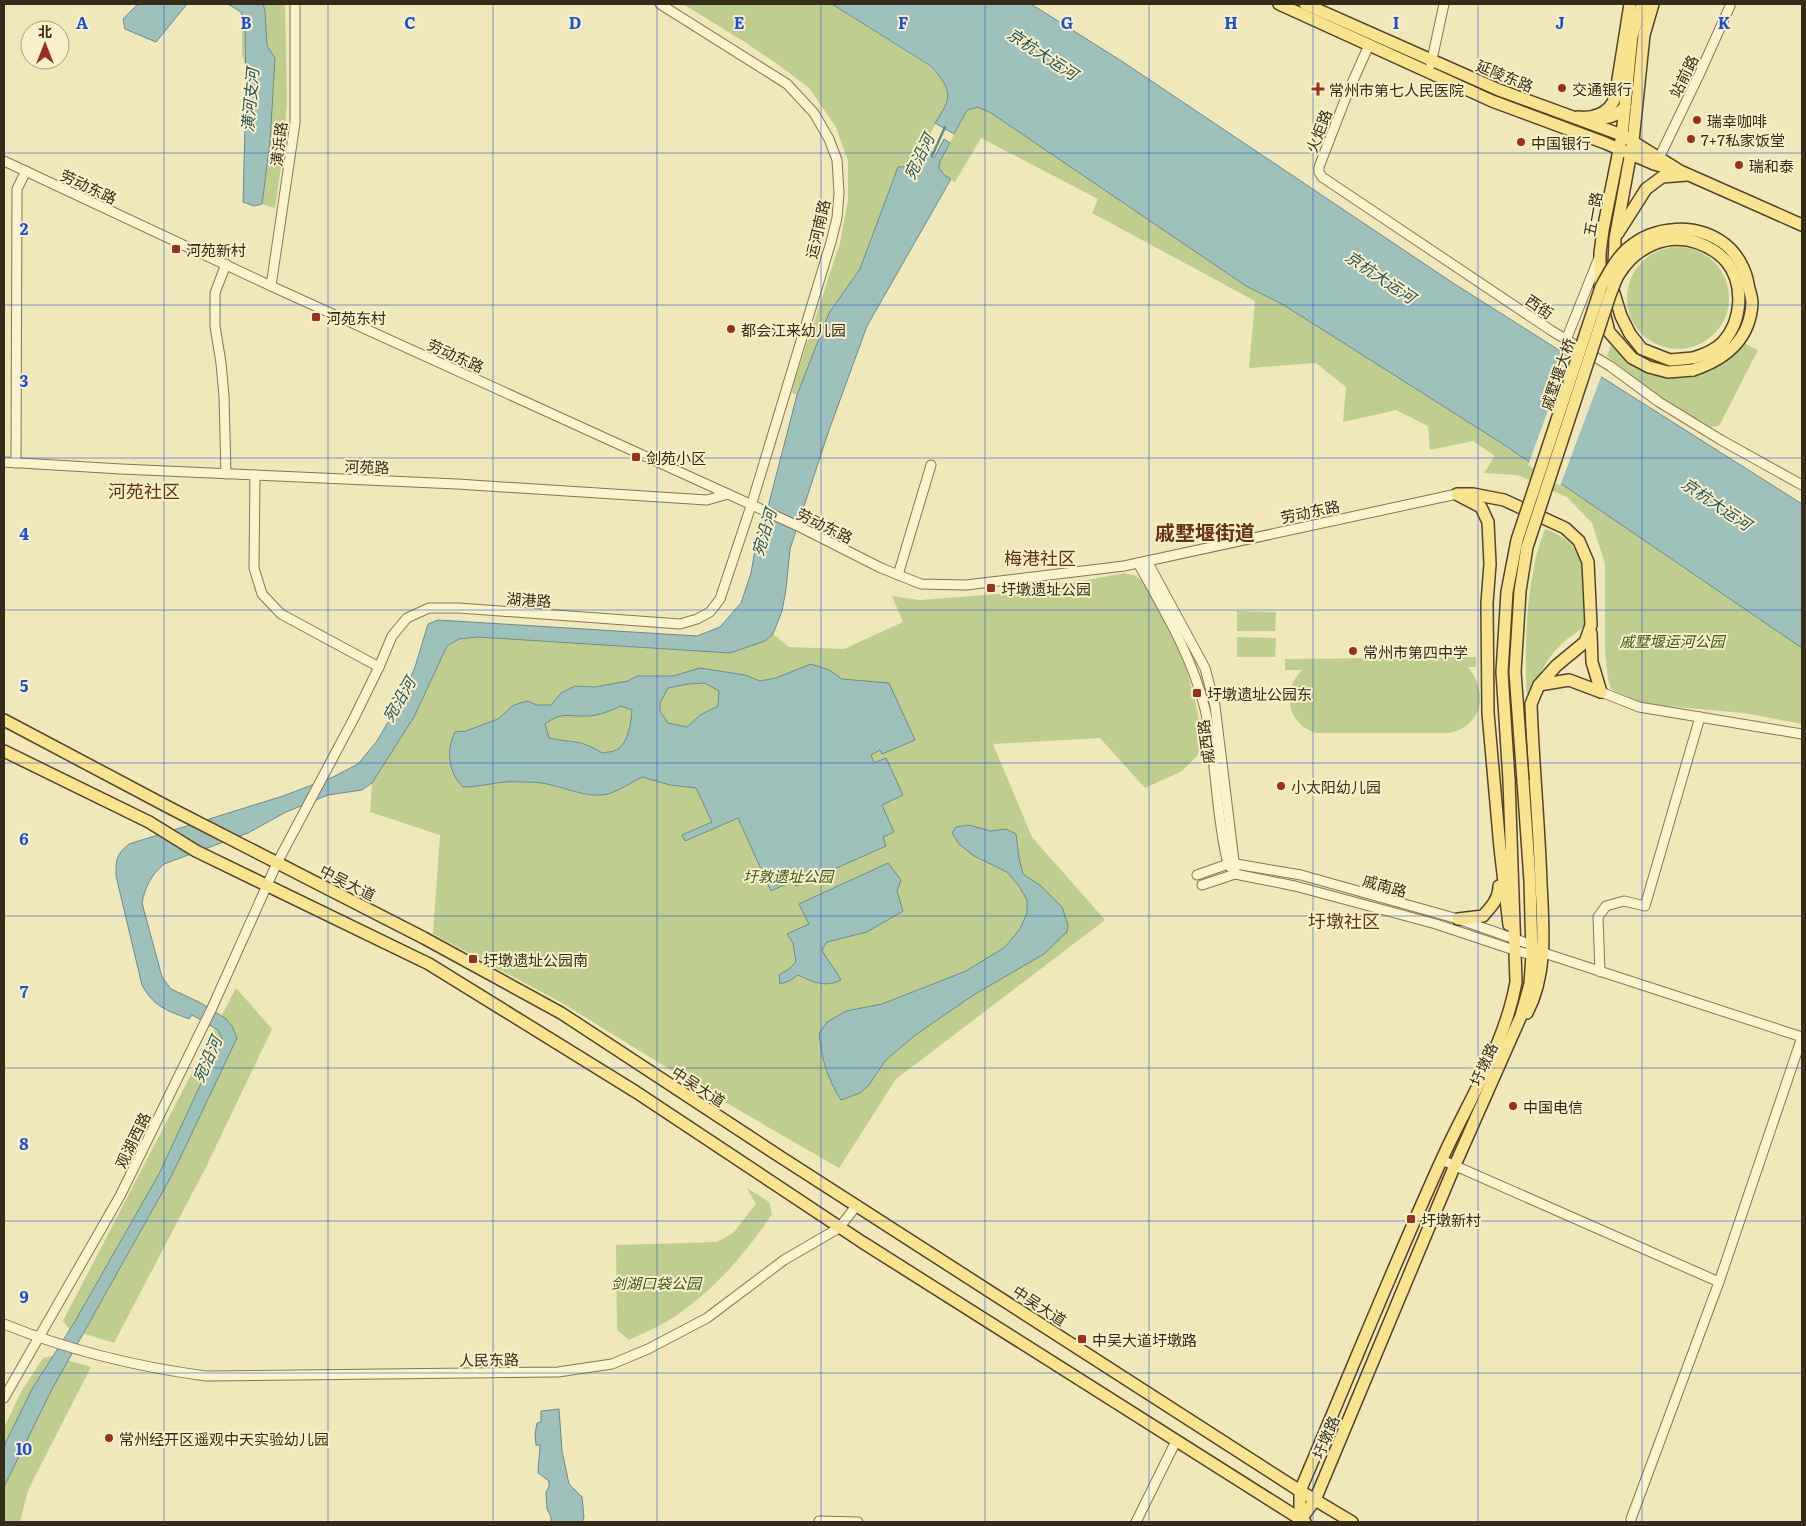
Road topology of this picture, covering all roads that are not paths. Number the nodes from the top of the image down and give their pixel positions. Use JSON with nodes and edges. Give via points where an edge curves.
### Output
{"nodes":[{"id":1,"x":295,"y":4,"type":"edge"},
{"id":2,"x":660,"y":4,"type":"edge"},
{"id":3,"x":1280,"y":4,"type":"edge"},
{"id":4,"x":1305,"y":4,"type":"edge"},
{"id":5,"x":1444,"y":4,"type":"edge"},
{"id":6,"x":1630,"y":4,"type":"edge"},
{"id":7,"x":1642,"y":4,"type":"edge"},
{"id":8,"x":1653,"y":4,"type":"edge"},
{"id":9,"x":1730,"y":6,"type":"dead end"},
{"id":10,"x":1369,"y":44,"type":"junction"},
{"id":11,"x":1430,"y":66,"type":"junction"},
{"id":12,"x":1625,"y":107,"type":"junction"},
{"id":13,"x":1571,"y":116,"type":"junction"},
{"id":14,"x":1586,"y":118,"type":"junction"},
{"id":15,"x":1622,"y":135,"type":"junction"},
{"id":16,"x":1633,"y":140,"type":"junction"},
{"id":17,"x":1618,"y":150,"type":"junction"},
{"id":18,"x":1630,"y":155,"type":"junction"},
{"id":19,"x":1659,"y":158,"type":"junction"},
{"id":20,"x":4,"y":161,"type":"edge"},
{"id":21,"x":26,"y":172,"type":"junction"},
{"id":22,"x":1319,"y":172,"type":"joint"},
{"id":23,"x":1684,"y":173,"type":"junction"},
{"id":24,"x":1802,"y":225,"type":"edge"},
{"id":25,"x":1615,"y":238,"type":"junction"},
{"id":26,"x":1600,"y":253,"type":"junction"},
{"id":27,"x":226,"y":264,"type":"junction"},
{"id":28,"x":271,"y":286,"type":"junction"},
{"id":29,"x":1566,"y":340,"type":"junction"},
{"id":30,"x":1693,"y":358,"type":"joint"},
{"id":31,"x":1694,"y":370,"type":"joint"},
{"id":32,"x":4,"y":462,"type":"edge"},
{"id":33,"x":16,"y":463,"type":"junction"},
{"id":34,"x":931,"y":465,"type":"dead end"},
{"id":35,"x":226,"y":474,"type":"junction"},
{"id":36,"x":255,"y":475,"type":"junction"},
{"id":37,"x":1802,"y":485,"type":"edge"},
{"id":38,"x":728,"y":494,"type":"junction"},
{"id":39,"x":1457,"y":494,"type":"junction"},
{"id":40,"x":751,"y":506,"type":"junction"},
{"id":41,"x":1143,"y":562,"type":"junction"},
{"id":42,"x":898,"y":575,"type":"junction"},
{"id":43,"x":1591,"y":625,"type":"junction"},
{"id":44,"x":379,"y":666,"type":"junction"},
{"id":45,"x":1539,"y":685,"type":"junction"},
{"id":46,"x":1601,"y":692,"type":"junction"},
{"id":47,"x":1700,"y":717,"type":"junction"},
{"id":48,"x":4,"y":720,"type":"edge"},
{"id":49,"x":1802,"y":734,"type":"edge"},
{"id":50,"x":4,"y":751,"type":"edge"},
{"id":51,"x":1509,"y":780,"type":"joint"},
{"id":52,"x":1510,"y":800,"type":"junction"},
{"id":53,"x":1500,"y":848,"type":"junction"},
{"id":54,"x":277,"y":864,"type":"junction"},
{"id":55,"x":1232,"y":864,"type":"junction"},
{"id":56,"x":1235,"y":874,"type":"junction"},
{"id":57,"x":1197,"y":875,"type":"dead end"},
{"id":58,"x":267,"y":885,"type":"junction"},
{"id":59,"x":1202,"y":885,"type":"dead end"},
{"id":60,"x":1458,"y":919,"type":"junction"},
{"id":61,"x":1513,"y":942,"type":"junction"},
{"id":62,"x":1536,"y":951,"type":"junction"},
{"id":63,"x":1600,"y":972,"type":"junction"},
{"id":64,"x":1802,"y":1037,"type":"edge"},
{"id":65,"x":1442,"y":1160,"type":"junction"},
{"id":66,"x":1455,"y":1165,"type":"junction"},
{"id":67,"x":857,"y":1206,"type":"junction"},
{"id":68,"x":839,"y":1228,"type":"junction"},
{"id":69,"x":1719,"y":1282,"type":"junction"},
{"id":70,"x":4,"y":1324,"type":"edge"},
{"id":71,"x":38,"y":1338,"type":"junction"},
{"id":72,"x":4,"y":1398,"type":"edge"},
{"id":73,"x":1176,"y":1441,"type":"junction"},
{"id":74,"x":1300,"y":1491,"type":"junction"},
{"id":75,"x":1315,"y":1500,"type":"junction"},
{"id":76,"x":1630,"y":1519,"type":"dead end"},
{"id":77,"x":819,"y":1520,"type":"dead end"},
{"id":78,"x":1301,"y":1521,"type":"edge"},
{"id":79,"x":858,"y":1522,"type":"edge"},
{"id":80,"x":1136,"y":1522,"type":"edge"},
{"id":81,"x":1352,"y":1522,"type":"edge"}],
"edges":[{"from":1,"to":28,"type":"street","name":"潢浜路","via":[[295,123]]},
{"from":2,"to":40,"type":"street","name":"运河南路","via":[[787,84],[814,113],[837,160],[837,218]]},
{"from":3,"to":10,"type":"main road","name":"延陵东路"},
{"from":4,"to":11,"type":"main road","name":"延陵东路"},
{"from":5,"to":11,"type":"street"},
{"from":6,"to":14,"type":"main road","via":[[1615,98],[1611,106],[1600,114]]},
{"from":7,"to":12,"type":"main road","name":"五一路","via":[[1632,36]]},
{"from":8,"to":16,"type":"main road","name":"五一路","via":[[1644,35]]},
{"from":9,"to":19,"type":"street","name":"站前路"},
{"from":10,"to":11,"type":"main road","name":"延陵东路"},
{"from":10,"to":22,"type":"street","name":"火炬路"},
{"from":11,"to":13,"type":"main road","name":"延陵东路"},
{"from":11,"to":17,"type":"main road","name":"延陵东路","via":[[1492,101]]},
{"from":12,"to":14,"type":"main road","via":[[1612,118]]},
{"from":12,"to":15,"type":"main road","name":"五一路"},
{"from":13,"to":14,"type":"main road"},
{"from":13,"to":15,"type":"main road","name":"延陵东路"},
{"from":15,"to":16,"type":"main road","name":"延陵东路"},
{"from":15,"to":17,"type":"main road","name":"五一路"},
{"from":16,"to":18,"type":"main road","name":"五一路"},
{"from":16,"to":19,"type":"main road","name":"延陵东路"},
{"from":17,"to":18,"type":"main road","name":"延陵东路"},
{"from":17,"to":26,"type":"main road","name":"五一路"},
{"from":18,"to":23,"type":"main road","name":"延陵东路"},
{"from":18,"to":25,"type":"main road","name":"五一路"},
{"from":19,"to":23,"type":"main road","name":"延陵东路"},
{"from":20,"to":21,"type":"street","name":"劳动东路"},
{"from":21,"to":27,"type":"street","name":"劳动东路"},
{"from":21,"to":33,"type":"street","via":[[17,189]]},
{"from":22,"to":29,"type":"street","name":"西街"},
{"from":23,"to":24,"type":"main road","name":"延陵东路"},
{"from":23,"to":25,"type":"main road","via":[[1662,177],[1646,189]]},
{"from":25,"to":30,"type":"main road","name":"五一路","via":[[1613,290],[1630,334],[1642,349],[1670,360]]},
{"from":26,"to":29,"type":"street"},
{"from":26,"to":31,"type":"main road","name":"五一路","via":[[1600,300],[1609,332],[1632,358],[1648,367],[1668,372]]},
{"from":27,"to":28,"type":"street","name":"劳动东路"},
{"from":27,"to":35,"type":"street","via":[[215,293],[215,326],[224,396]]},
{"from":28,"to":38,"type":"street","name":"劳动东路"},
{"from":29,"to":37,"type":"street","name":"西街","via":[[1610,366],[1659,402]]},
{"from":30,"to":62,"type":"main road","name":"戚墅堰大桥","bridge":true,"via":[[1722,344],[1738,312],[1738,290],[1735,276],[1726,261],[1711,248],[1690,240],[1671,239],[1650,245],[1632,257],[1618,274],[1527,547],[1520,591],[1515,672]]},
{"from":31,"to":51,"type":"main road","name":"戚墅堰大桥","bridge":true,"via":[[1714,364],[1741,339],[1752,302],[1747,276],[1726,245],[1703,232],[1662,231],[1642,238],[1626,250],[1602,286],[1517,540],[1507,592],[1502,672]]},
{"from":32,"to":33,"type":"street","name":"河苑路"},
{"from":33,"to":35,"type":"street","name":"河苑路"},
{"from":34,"to":42,"type":"street"},
{"from":35,"to":36,"type":"street","name":"河苑路"},
{"from":36,"to":38,"type":"street","name":"河苑路","via":[[707,500]]},
{"from":36,"to":44,"type":"street","via":[[254,568],[262,594],[281,614]]},
{"from":38,"to":40,"type":"street","name":"劳动东路"},
{"from":39,"to":41,"type":"street","name":"劳动东路"},
{"from":39,"to":43,"type":"main road","via":[[1504,500],[1565,528],[1579,541],[1588,562]]},
{"from":39,"to":53,"type":"main road","via":[[1481,507],[1488,522],[1488,713]]},
{"from":40,"to":42,"type":"street","name":"劳动东路"},
{"from":40,"to":44,"type":"street","name":"湖港路","via":[[720,599],[710,612],[697,619],[680,624],[429,608],[407,618],[392,636]]},
{"from":41,"to":42,"type":"street","name":"劳动东路","via":[[966,584],[921,584]]},
{"from":41,"to":55,"type":"street","name":"戚西路","via":[[1194,672],[1208,729],[1222,840]]},
{"from":43,"to":45,"type":"main road","via":[[1585,642]]},
{"from":43,"to":46,"type":"main road","via":[[1592,662]]},
{"from":44,"to":54,"type":"street","name":"湖港路"},
{"from":45,"to":46,"type":"main road","via":[[1569,680]]},
{"from":45,"to":62,"type":"main road","via":[[1531,704],[1540,838]]},
{"from":46,"to":47,"type":"street","via":[[1639,707]]},
{"from":47,"to":49,"type":"street"},
{"from":47,"to":63,"type":"street","via":[[1645,906],[1624,901],[1606,906],[1598,917]]},
{"from":48,"to":54,"type":"main road","name":"中吴大道"},
{"from":50,"to":58,"type":"main road","via":[[149,822],[196,850]]},
{"from":51,"to":52,"type":"main road","name":"圩墩路"},
{"from":52,"to":53,"type":"main road"},
{"from":52,"to":61,"type":"main road","name":"圩墩路"},
{"from":53,"to":60,"type":"main road","via":[[1499,892],[1495,903],[1483,916]]},
{"from":53,"to":61,"type":"main road","via":[[1506,910]]},
{"from":54,"to":58,"type":"street"},
{"from":54,"to":67,"type":"main road","name":"中吴大道","via":[[561,1012]]},
{"from":55,"to":56,"type":"street"},
{"from":55,"to":57,"type":"street","name":"戚南路"},
{"from":55,"to":60,"type":"street","name":"戚南路","via":[[1301,875]]},
{"from":56,"to":59,"type":"street","name":"戚南路"},
{"from":56,"to":61,"type":"street","name":"戚南路","via":[[1296,886]]},
{"from":58,"to":68,"type":"main road","via":[[429,964],[636,1092]]},
{"from":58,"to":71,"type":"street","name":"观湖西路","via":[[212,1008],[120,1196]]},
{"from":60,"to":61,"type":"street","name":"戚南路"},
{"from":61,"to":62,"type":"street","name":"戚南路"},
{"from":61,"to":65,"type":"main road","name":"圩墩路","via":[[1516,982],[1509,1014]]},
{"from":62,"to":63,"type":"street","name":"戚南路"},
{"from":62,"to":66,"type":"main road","name":"圩墩路","via":[[1535,999],[1509,1042]]},
{"from":63,"to":64,"type":"street","name":"戚南路"},
{"from":64,"to":69,"type":"street"},
{"from":65,"to":66,"type":"street"},
{"from":65,"to":74,"type":"main road","name":"圩墩路"},
{"from":66,"to":69,"type":"street"},
{"from":66,"to":75,"type":"main road","name":"圩墩路"},
{"from":67,"to":68,"type":"street","name":"人民东路"},
{"from":67,"to":74,"type":"main road","name":"中吴大道"},
{"from":68,"to":71,"type":"street","name":"人民东路","via":[[784,1260],[708,1318],[648,1349],[612,1364],[558,1372],[206,1376],[163,1370]]},
{"from":68,"to":73,"type":"main road"},
{"from":69,"to":76,"type":"street"},
{"from":70,"to":71,"type":"street"},
{"from":71,"to":72,"type":"street","name":"观湖西路"},
{"from":73,"to":78,"type":"main road"},
{"from":73,"to":80,"type":"street"},
{"from":74,"to":75,"type":"main road","name":"中吴大道"},
{"from":74,"to":78,"type":"main road","name":"圩墩路"},
{"from":75,"to":78,"type":"main road","name":"圩墩路"},
{"from":75,"to":81,"type":"main road","name":"中吴大道"},
{"from":77,"to":79,"type":"street"}]}
